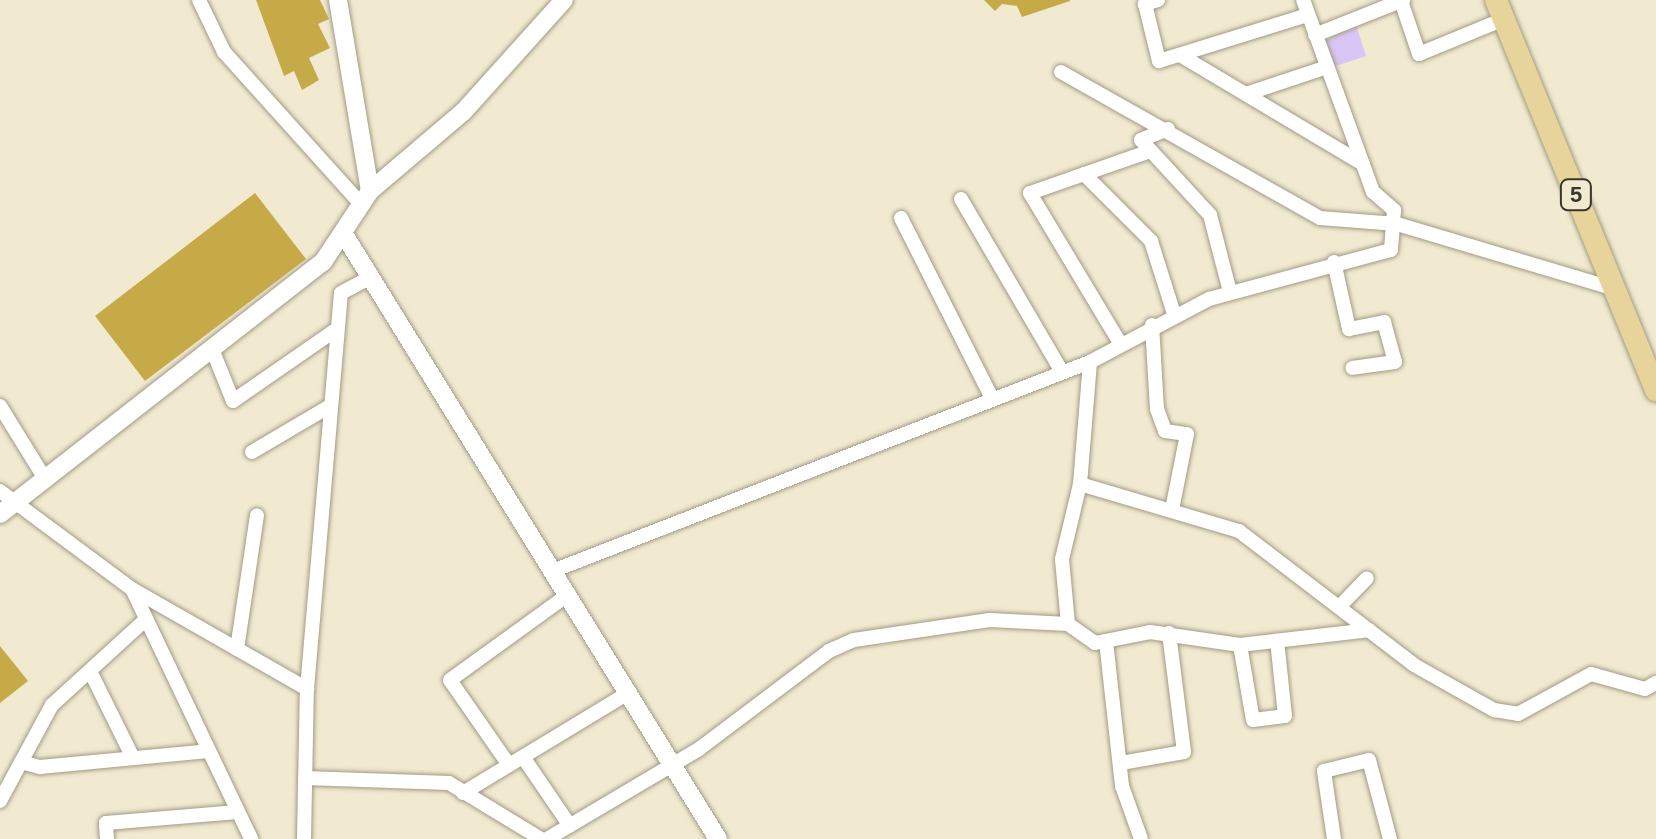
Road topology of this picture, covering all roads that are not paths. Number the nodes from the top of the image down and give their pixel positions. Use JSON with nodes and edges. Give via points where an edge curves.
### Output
{"nodes":[{"id":1,"x":199,"y":0,"type":"edge"},
{"id":2,"x":338,"y":0,"type":"edge"},
{"id":3,"x":564,"y":0,"type":"edge"},
{"id":4,"x":1158,"y":0,"type":"edge"},
{"id":5,"x":1402,"y":0,"type":"edge"},
{"id":6,"x":1305,"y":8,"type":"edge"},
{"id":7,"x":1500,"y":10,"type":"edge"},
{"id":8,"x":1315,"y":35,"type":"junction"},
{"id":9,"x":1180,"y":54,"type":"junction"},
{"id":10,"x":1327,"y":68,"type":"junction"},
{"id":11,"x":1061,"y":72,"type":"dead end"},
{"id":12,"x":1246,"y":94,"type":"junction"},
{"id":13,"x":1168,"y":129,"type":"junction"},
{"id":14,"x":1150,"y":151,"type":"junction"},
{"id":15,"x":1363,"y":164,"type":"junction"},
{"id":16,"x":1084,"y":174,"type":"junction"},
{"id":17,"x":365,"y":198,"type":"junction"},
{"id":18,"x":962,"y":198,"type":"dead end"},
{"id":19,"x":901,"y":218,"type":"dead end"},
{"id":20,"x":1397,"y":224,"type":"junction"},
{"id":21,"x":345,"y":236,"type":"junction"},
{"id":22,"x":1334,"y":262,"type":"junction"},
{"id":23,"x":371,"y":276,"type":"junction"},
{"id":24,"x":1615,"y":289,"type":"junction"},
{"id":25,"x":1230,"y":292,"type":"junction"},
{"id":26,"x":1174,"y":314,"type":"junction"},
{"id":27,"x":1152,"y":326,"type":"junction"},
{"id":28,"x":338,"y":329,"type":"junction"},
{"id":29,"x":1120,"y":344,"type":"junction"},
{"id":30,"x":212,"y":349,"type":"junction"},
{"id":31,"x":1090,"y":362,"type":"junction"},
{"id":32,"x":1352,"y":368,"type":"dead end"},
{"id":33,"x":1062,"y":372,"type":"junction"},
{"id":34,"x":1656,"y":390,"type":"edge"},
{"id":35,"x":992,"y":398,"type":"junction"},
{"id":36,"x":0,"y":406,"type":"edge"},
{"id":37,"x":330,"y":406,"type":"junction"},
{"id":38,"x":252,"y":452,"type":"dead end"},
{"id":39,"x":45,"y":479,"type":"junction"},
{"id":40,"x":1080,"y":484,"type":"junction"},
{"id":41,"x":5,"y":503,"type":"edge"},
{"id":42,"x":1172,"y":510,"type":"junction"},
{"id":43,"x":257,"y":515,"type":"dead end"},
{"id":44,"x":555,"y":570,"type":"junction"},
{"id":45,"x":1366,"y":578,"type":"dead end"},
{"id":46,"x":132,"y":588,"type":"junction"},
{"id":47,"x":569,"y":594,"type":"junction"},
{"id":48,"x":1341,"y":605,"type":"junction"},
{"id":49,"x":143,"y":622,"type":"junction"},
{"id":50,"x":1068,"y":624,"type":"junction"},
{"id":51,"x":1370,"y":630,"type":"junction"},
{"id":52,"x":1169,"y":633,"type":"junction"},
{"id":53,"x":1277,"y":640,"type":"junction"},
{"id":54,"x":1106,"y":641,"type":"junction"},
{"id":55,"x":1240,"y":645,"type":"junction"},
{"id":56,"x":237,"y":649,"type":"junction"},
{"id":57,"x":90,"y":671,"type":"junction"},
{"id":58,"x":1656,"y":684,"type":"edge"},
{"id":59,"x":306,"y":689,"type":"junction"},
{"id":60,"x":630,"y":692,"type":"junction"},
{"id":61,"x":208,"y":751,"type":"junction"},
{"id":62,"x":523,"y":757,"type":"junction"},
{"id":63,"x":133,"y":758,"type":"junction"},
{"id":64,"x":21,"y":762,"type":"junction"},
{"id":65,"x":1121,"y":763,"type":"junction"},
{"id":66,"x":672,"y":764,"type":"junction"},
{"id":67,"x":509,"y":766,"type":"junction"},
{"id":68,"x":305,"y":778,"type":"junction"},
{"id":69,"x":463,"y":793,"type":"junction"},
{"id":70,"x":0,"y":801,"type":"edge"},
{"id":71,"x":238,"y":812,"type":"junction"},
{"id":72,"x":570,"y":826,"type":"junction"},
{"id":73,"x":108,"y":839,"type":"edge"},
{"id":74,"x":251,"y":839,"type":"edge"},
{"id":75,"x":304,"y":839,"type":"edge"},
{"id":76,"x":544,"y":839,"type":"edge"},
{"id":77,"x":718,"y":839,"type":"edge"},
{"id":78,"x":1140,"y":839,"type":"edge"},
{"id":79,"x":1334,"y":839,"type":"edge"},
{"id":80,"x":1390,"y":839,"type":"edge"}],
"edges":[{"from":1,"to":17,"type":"street","via":[[224,52]]},
{"from":2,"to":17,"type":"street"},
{"from":3,"to":17,"type":"street","via":[[464,112]]},
{"from":4,"to":9,"type":"street","via":[[1145,4],[1159,61]]},
{"from":5,"to":7,"type":"street","via":[[1419,54]]},
{"from":5,"to":8,"type":"street"},
{"from":6,"to":8,"type":"street"},
{"from":6,"to":9,"type":"street"},
{"from":7,"to":24,"type":"main road","number":"5"},
{"from":8,"to":10,"type":"street"},
{"from":9,"to":12,"type":"street"},
{"from":10,"to":12,"type":"street"},
{"from":10,"to":15,"type":"street"},
{"from":11,"to":13,"type":"street"},
{"from":12,"to":15,"type":"street"},
{"from":13,"to":14,"type":"street","via":[[1141,140]]},
{"from":13,"to":20,"type":"street","via":[[1320,218]]},
{"from":14,"to":16,"type":"street"},
{"from":14,"to":25,"type":"street","via":[[1210,216]]},
{"from":15,"to":20,"type":"street"},
{"from":16,"to":26,"type":"street","via":[[1150,241]]},
{"from":16,"to":29,"type":"street","via":[[1030,193]]},
{"from":17,"to":21,"type":"street"},
{"from":18,"to":33,"type":"street"},
{"from":19,"to":35,"type":"street"},
{"from":20,"to":22,"type":"street","via":[[1390,250]]},
{"from":20,"to":24,"type":"street"},
{"from":21,"to":23,"type":"street"},
{"from":21,"to":30,"type":"street","via":[[324,262]]},
{"from":22,"to":25,"type":"street"},
{"from":22,"to":32,"type":"street","via":[[1349,329],[1384,322],[1394,362]]},
{"from":23,"to":28,"type":"street","via":[[341,293]]},
{"from":23,"to":44,"type":"street"},
{"from":24,"to":34,"type":"main road","number":"5"},
{"from":25,"to":26,"type":"street"},
{"from":26,"to":27,"type":"street"},
{"from":27,"to":29,"type":"street"},
{"from":27,"to":42,"type":"street","via":[[1157,409],[1165,431],[1187,434]]},
{"from":28,"to":30,"type":"street","via":[[233,401]]},
{"from":28,"to":37,"type":"street"},
{"from":29,"to":31,"type":"street"},
{"from":30,"to":39,"type":"street"},
{"from":31,"to":33,"type":"street"},
{"from":31,"to":40,"type":"street"},
{"from":33,"to":35,"type":"street"},
{"from":35,"to":44,"type":"street"},
{"from":36,"to":39,"type":"street"},
{"from":37,"to":38,"type":"street"},
{"from":37,"to":59,"type":"street"},
{"from":39,"to":41,"type":"street"},
{"from":40,"to":42,"type":"street"},
{"from":40,"to":50,"type":"street","via":[[1062,559]]},
{"from":41,"to":46,"type":"street"},
{"from":42,"to":48,"type":"street","via":[[1239,531]]},
{"from":43,"to":56,"type":"street"},
{"from":44,"to":47,"type":"street"},
{"from":45,"to":48,"type":"street"},
{"from":46,"to":49,"type":"street"},
{"from":46,"to":56,"type":"street"},
{"from":47,"to":60,"type":"street"},
{"from":47,"to":67,"type":"street","via":[[450,680]]},
{"from":48,"to":51,"type":"street"},
{"from":49,"to":57,"type":"street"},
{"from":49,"to":61,"type":"street"},
{"from":50,"to":54,"type":"street","via":[[1096,643]]},
{"from":50,"to":66,"type":"street","via":[[990,620],[854,640]]},
{"from":51,"to":53,"type":"street"},
{"from":51,"to":58,"type":"street","via":[[1414,665],[1494,710],[1518,714],[1590,674],[1645,689]]},
{"from":52,"to":54,"type":"street"},
{"from":52,"to":55,"type":"street"},
{"from":52,"to":65,"type":"street","via":[[1184,752]]},
{"from":53,"to":55,"type":"street"},
{"from":53,"to":55,"type":"street","via":[[1285,716],[1253,720]]},
{"from":54,"to":65,"type":"street"},
{"from":56,"to":59,"type":"street"},
{"from":57,"to":63,"type":"street"},
{"from":57,"to":64,"type":"street","via":[[52,705]]},
{"from":59,"to":68,"type":"street"},
{"from":60,"to":62,"type":"street"},
{"from":60,"to":66,"type":"street"},
{"from":61,"to":63,"type":"street"},
{"from":61,"to":71,"type":"street"},
{"from":62,"to":67,"type":"street"},
{"from":62,"to":72,"type":"street"},
{"from":63,"to":64,"type":"street","via":[[40,768]]},
{"from":64,"to":70,"type":"street"},
{"from":65,"to":78,"type":"street"},
{"from":66,"to":72,"type":"street"},
{"from":66,"to":77,"type":"street"},
{"from":67,"to":69,"type":"street"},
{"from":68,"to":69,"type":"street","via":[[436,781]]},
{"from":68,"to":75,"type":"street"},
{"from":69,"to":76,"type":"street"},
{"from":71,"to":73,"type":"street","via":[[106,823]]},
{"from":71,"to":74,"type":"street"},
{"from":72,"to":76,"type":"street"},
{"from":79,"to":80,"type":"street","via":[[1324,771],[1369,760]]}]}
